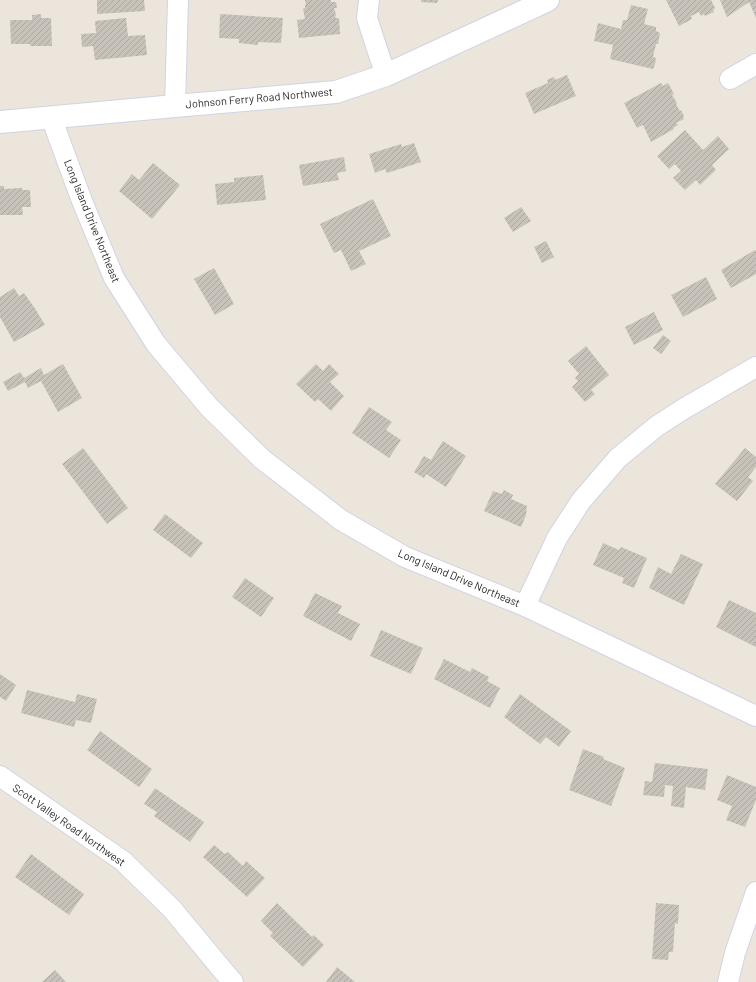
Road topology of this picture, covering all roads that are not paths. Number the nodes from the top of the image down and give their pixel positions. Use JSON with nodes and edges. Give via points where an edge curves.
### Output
{"nodes":[{"id":1,"x":178,"y":0,"type":"edge"},
{"id":2,"x":369,"y":0,"type":"edge"},
{"id":3,"x":548,"y":0,"type":"edge"},
{"id":4,"x":756,"y":64,"type":"edge"},
{"id":5,"x":386,"y":75,"type":"junction"},
{"id":6,"x":730,"y":79,"type":"dead end"},
{"id":7,"x":175,"y":106,"type":"junction"},
{"id":8,"x":51,"y":117,"type":"junction"},
{"id":9,"x":0,"y":122,"type":"edge"},
{"id":10,"x":756,"y":368,"type":"edge"},
{"id":11,"x":525,"y":606,"type":"junction"},
{"id":12,"x":756,"y":716,"type":"edge"},
{"id":13,"x":0,"y":776,"type":"edge"},
{"id":14,"x":756,"y":892,"type":"edge"},
{"id":15,"x":233,"y":982,"type":"edge"},
{"id":16,"x":728,"y":982,"type":"edge"}],
"edges":[{"from":1,"to":7,"type":"street"},
{"from":2,"to":5,"type":"street","via":[[367,18]]},
{"from":3,"to":5,"type":"street","name":"Johnson Ferry Road Northwest"},
{"from":4,"to":6,"type":"street"},
{"from":5,"to":7,"type":"street","name":"Johnson Ferry Road Northwest","via":[[336,92]]},
{"from":7,"to":8,"type":"street","name":"Johnson Ferry Road Northwest"},
{"from":8,"to":9,"type":"street","name":"Johnson Ferry Road Northwest"},
{"from":8,"to":11,"type":"street","name":"Long Island Drive Northeast","via":[[114,278],[156,344],[209,407],[262,458],[341,520],[405,557]]},
{"from":10,"to":11,"type":"street","via":[[657,426],[618,458],[581,501],[557,538]]},
{"from":11,"to":12,"type":"street","name":"Long Island Drive Northeast"},
{"from":13,"to":15,"type":"street","name":"Scott Valley Road Northwest","via":[[123,861],[172,909]]},
{"from":14,"to":16,"type":"street"}]}
